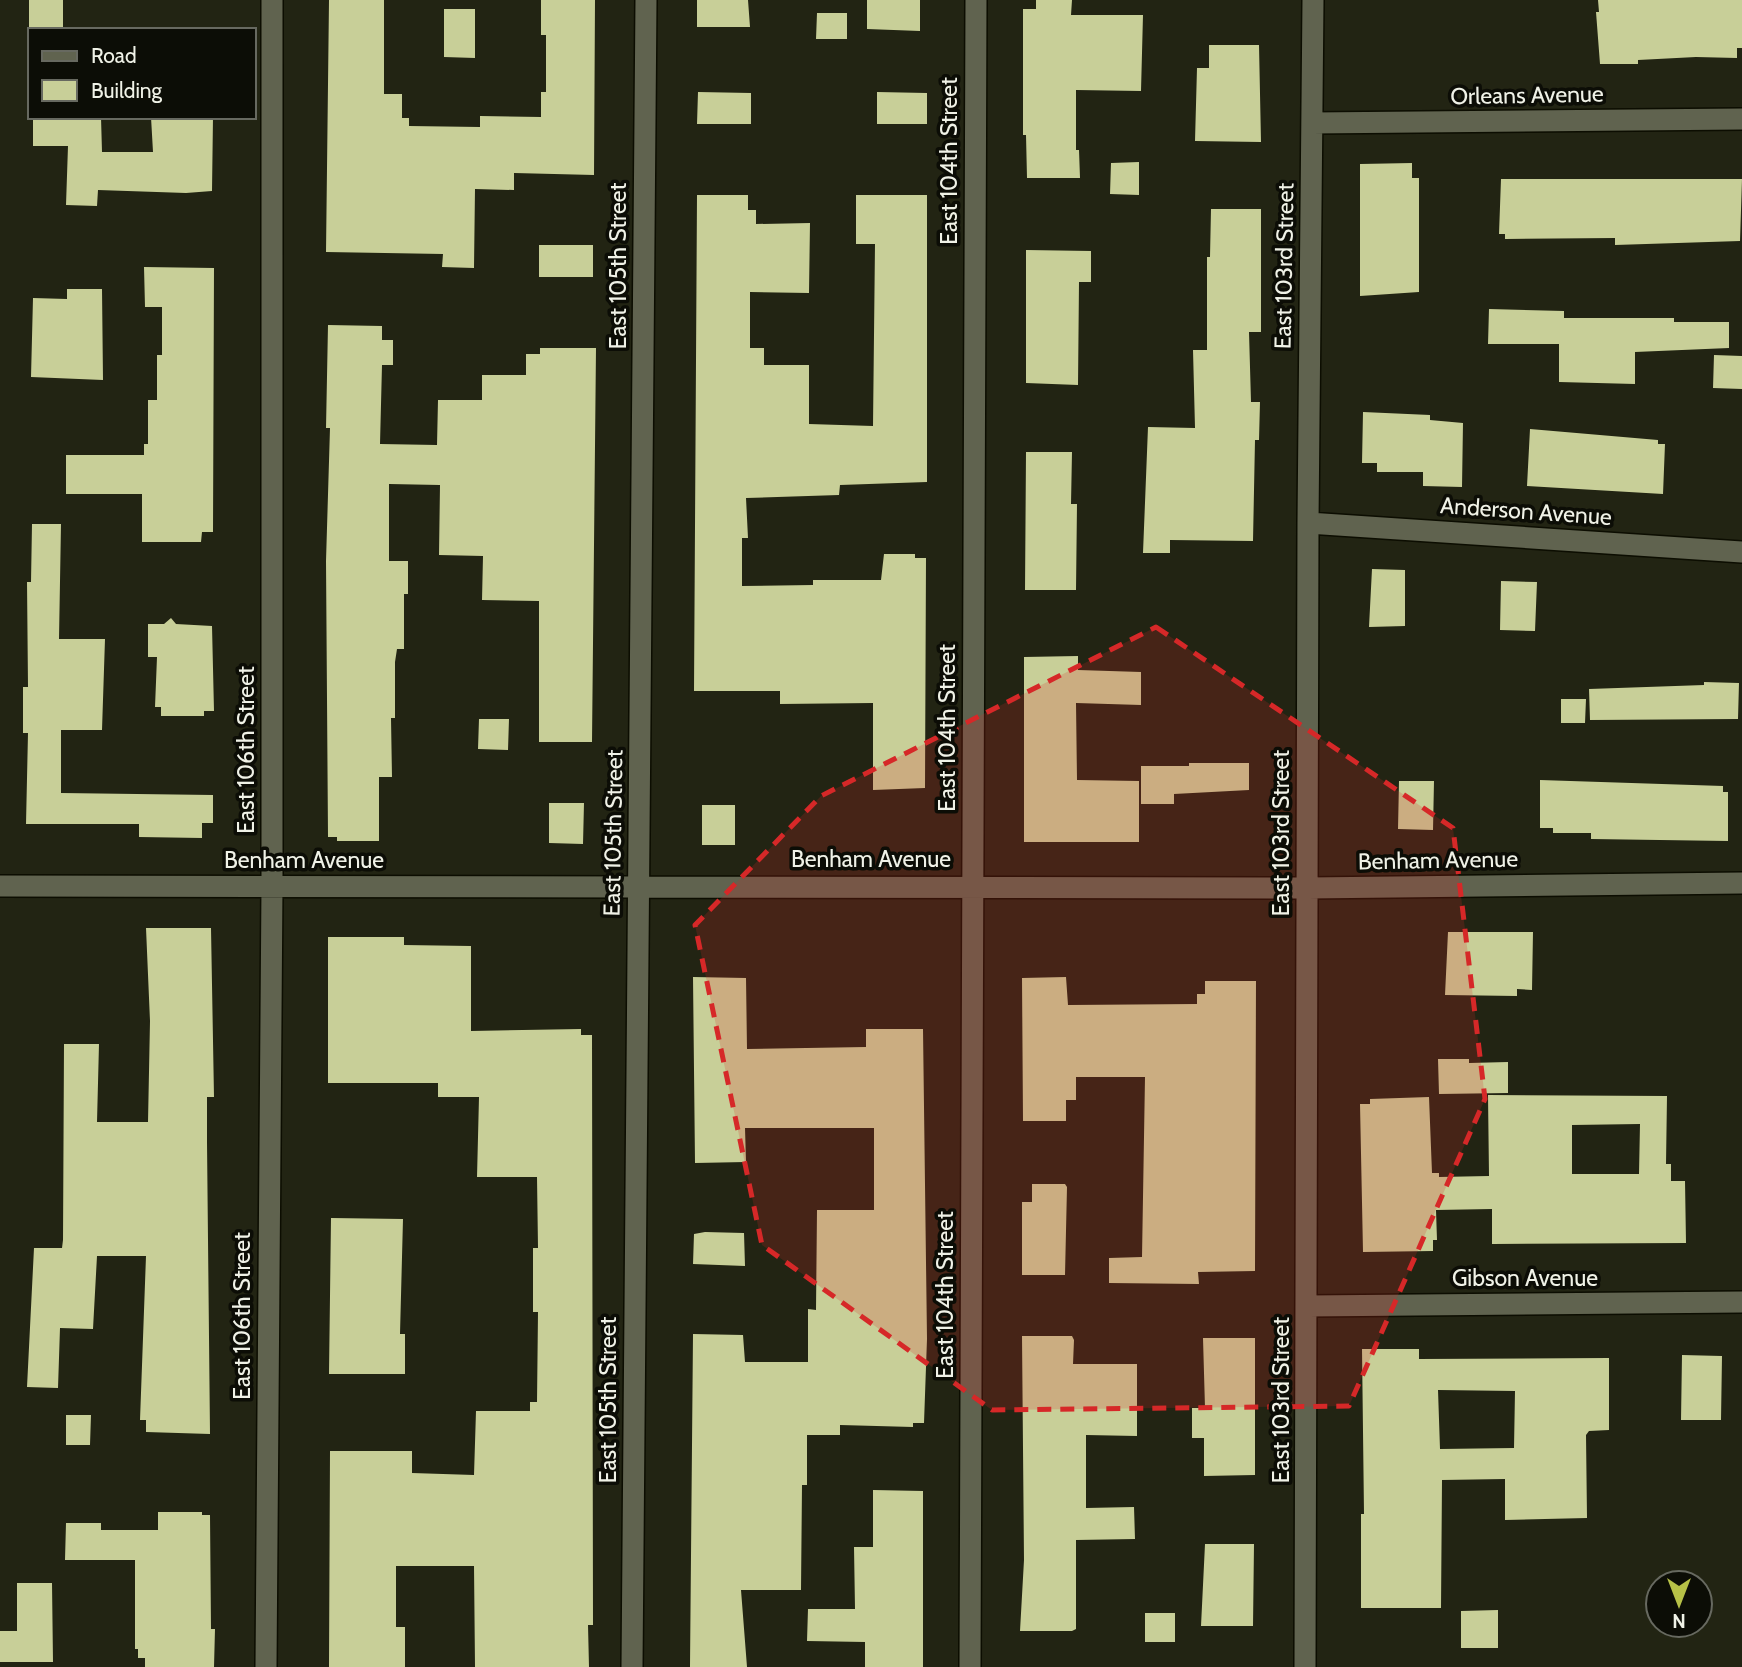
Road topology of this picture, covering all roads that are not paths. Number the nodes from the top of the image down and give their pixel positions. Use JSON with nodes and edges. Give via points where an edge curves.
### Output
{"nodes":[{"id":1,"x":272,"y":0,"type":"edge"},
{"id":2,"x":646,"y":0,"type":"edge"},
{"id":3,"x":976,"y":0,"type":"edge"},
{"id":4,"x":1313,"y":0,"type":"edge"},
{"id":5,"x":1742,"y":119,"type":"edge"},
{"id":6,"x":1312,"y":122,"type":"junction"},
{"id":7,"x":1308,"y":523,"type":"junction"},
{"id":8,"x":1742,"y":552,"type":"edge"},
{"id":9,"x":1742,"y":883,"type":"edge"},
{"id":10,"x":972,"y":885,"type":"junction"},
{"id":11,"x":0,"y":886,"type":"edge"},
{"id":12,"x":272,"y":886,"type":"junction"},
{"id":13,"x":639,"y":886,"type":"junction"},
{"id":14,"x":1308,"y":888,"type":"junction"},
{"id":15,"x":1742,"y":1302,"type":"edge"},
{"id":16,"x":1308,"y":1306,"type":"junction"},
{"id":17,"x":266,"y":1667,"type":"edge"},
{"id":18,"x":632,"y":1667,"type":"edge"},
{"id":19,"x":970,"y":1667,"type":"edge"},
{"id":20,"x":1305,"y":1667,"type":"edge"}],
"edges":[{"from":1,"to":12,"type":"street","name":"East 106th Street"},
{"from":2,"to":13,"type":"street","name":"East 105th Street"},
{"from":3,"to":10,"type":"street","name":"East 104th Street"},
{"from":4,"to":6,"type":"street","name":"East 103rd Street"},
{"from":5,"to":6,"type":"street","name":"Orleans Avenue"},
{"from":6,"to":7,"type":"street","name":"East 103rd Street"},
{"from":7,"to":8,"type":"street","name":"Anderson Avenue"},
{"from":7,"to":14,"type":"street","name":"East 103rd Street"},
{"from":9,"to":14,"type":"street","name":"Benham Avenue"},
{"from":10,"to":13,"type":"street","name":"Benham Avenue"},
{"from":10,"to":14,"type":"street","name":"Benham Avenue"},
{"from":10,"to":19,"type":"street","name":"East 104th Street"},
{"from":11,"to":12,"type":"street","name":"Benham Avenue"},
{"from":12,"to":13,"type":"street","name":"Benham Avenue"},
{"from":12,"to":17,"type":"street","name":"East 106th Street"},
{"from":13,"to":18,"type":"street","name":"East 105th Street"},
{"from":14,"to":16,"type":"street","name":"East 103rd Street"},
{"from":15,"to":16,"type":"street","name":"Gibson Avenue"},
{"from":16,"to":20,"type":"street","name":"East 103rd Street"}]}
